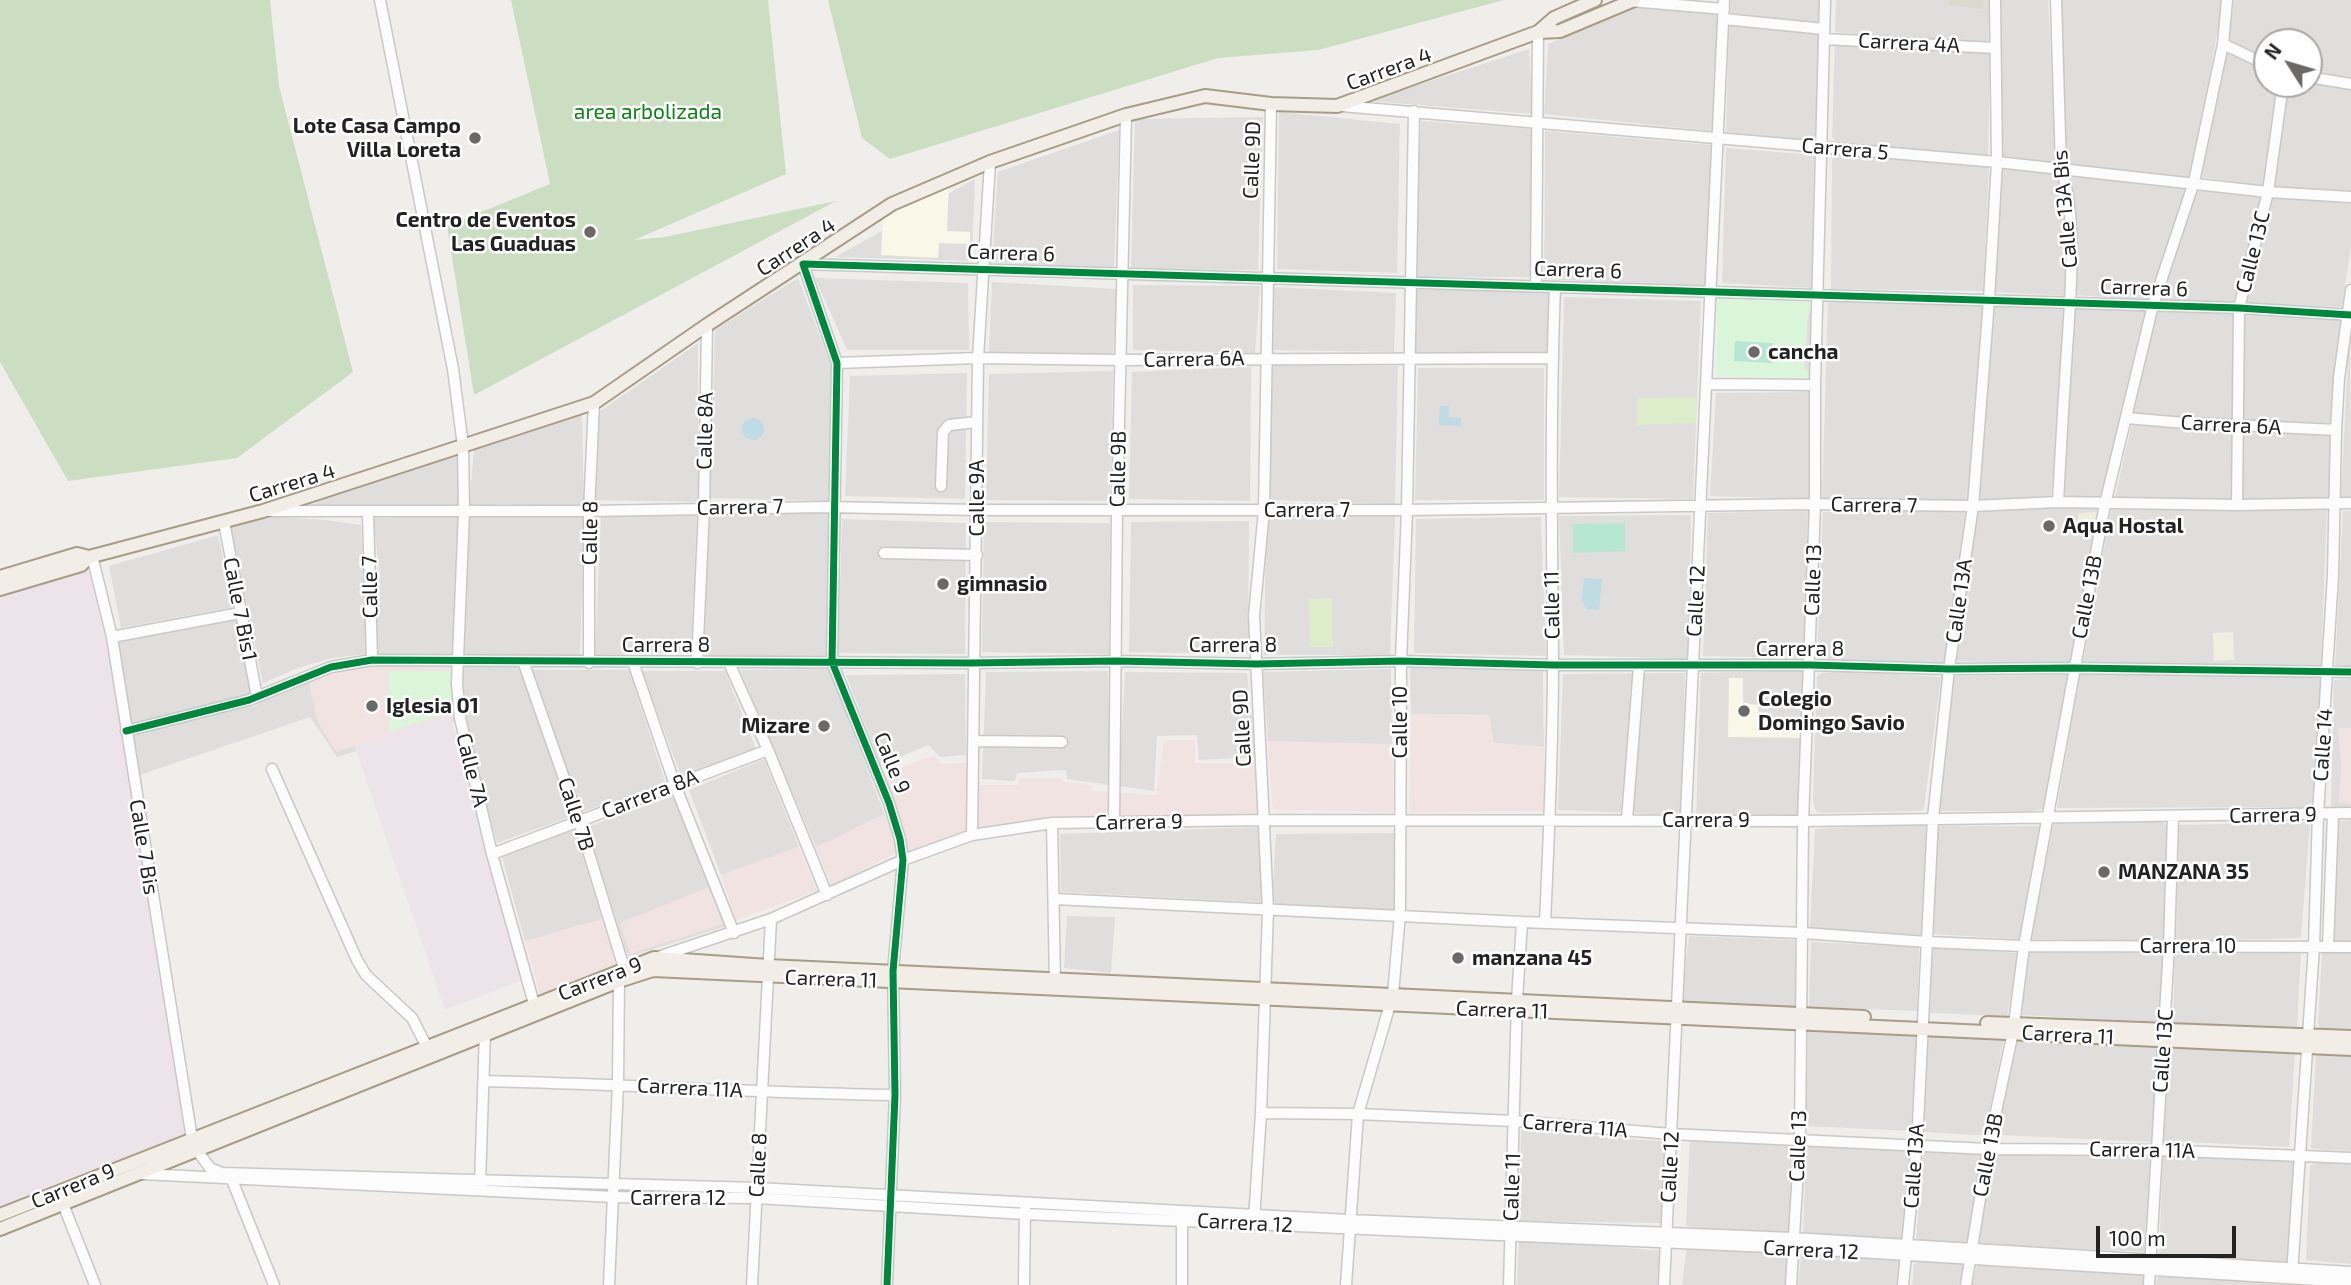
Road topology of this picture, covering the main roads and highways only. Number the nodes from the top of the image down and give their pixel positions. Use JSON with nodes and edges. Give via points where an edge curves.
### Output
{"nodes":[{"id":1,"x":1595,"y":0,"type":"edge"},
{"id":2,"x":1632,"y":1,"type":"edge"},
{"id":3,"x":1538,"y":32,"type":"junction"},
{"id":4,"x":91,"y":557,"type":"junction"},
{"id":5,"x":0,"y":577,"type":"edge"},
{"id":6,"x":0,"y":589,"type":"edge"},
{"id":7,"x":654,"y":964,"type":"joint"},
{"id":8,"x":622,"y":975,"type":"junction"},
{"id":9,"x":485,"y":1029,"type":"junction"},
{"id":10,"x":2351,"y":1037,"type":"edge"},
{"id":11,"x":2308,"y":1041,"type":"junction"},
{"id":12,"x":2351,"y":1049,"type":"edge"},
{"id":13,"x":194,"y":1144,"type":"junction"},
{"id":14,"x":60,"y":1197,"type":"junction"},
{"id":15,"x":0,"y":1215,"type":"edge"},
{"id":16,"x":0,"y":1229,"type":"edge"}],
"edges":[{"from":1,"to":3,"type":"main road","name":"Carrera 4","via":[[1554,18]]},
{"from":2,"to":3,"type":"main road","name":"Carrera 4","via":[[1560,31]]},
{"from":3,"to":4,"type":"main road","name":"Carrera 4","via":[[1338,106],[1205,96],[1126,115],[989,162],[892,204],[594,403],[263,511]]},
{"from":4,"to":5,"type":"main road","name":"Carrera 4","via":[[77,554]]},
{"from":4,"to":6,"type":"main road","name":"Carrera 4","via":[[80,565]]},
{"from":7,"to":8,"type":"main road","name":"Carrera 9"},
{"from":7,"to":11,"type":"main road","name":"Carrera 11"},
{"from":8,"to":9,"type":"main road","name":"Carrera 9"},
{"from":8,"to":9,"type":"main road","name":"Carrera 9","via":[[534,1004]]},
{"from":9,"to":13,"type":"main road","name":"Carrera 9"},
{"from":10,"to":11,"type":"main road","name":"Carrera 11"},
{"from":11,"to":12,"type":"main road","name":"Carrera 11"},
{"from":13,"to":14,"type":"main road","name":"Carrera 9"},
{"from":13,"to":14,"type":"main road","name":"Carrera 9","via":[[138,1174]]},
{"from":14,"to":15,"type":"main road","name":"Carrera 9"},
{"from":14,"to":16,"type":"main road","name":"Carrera 9"}]}
